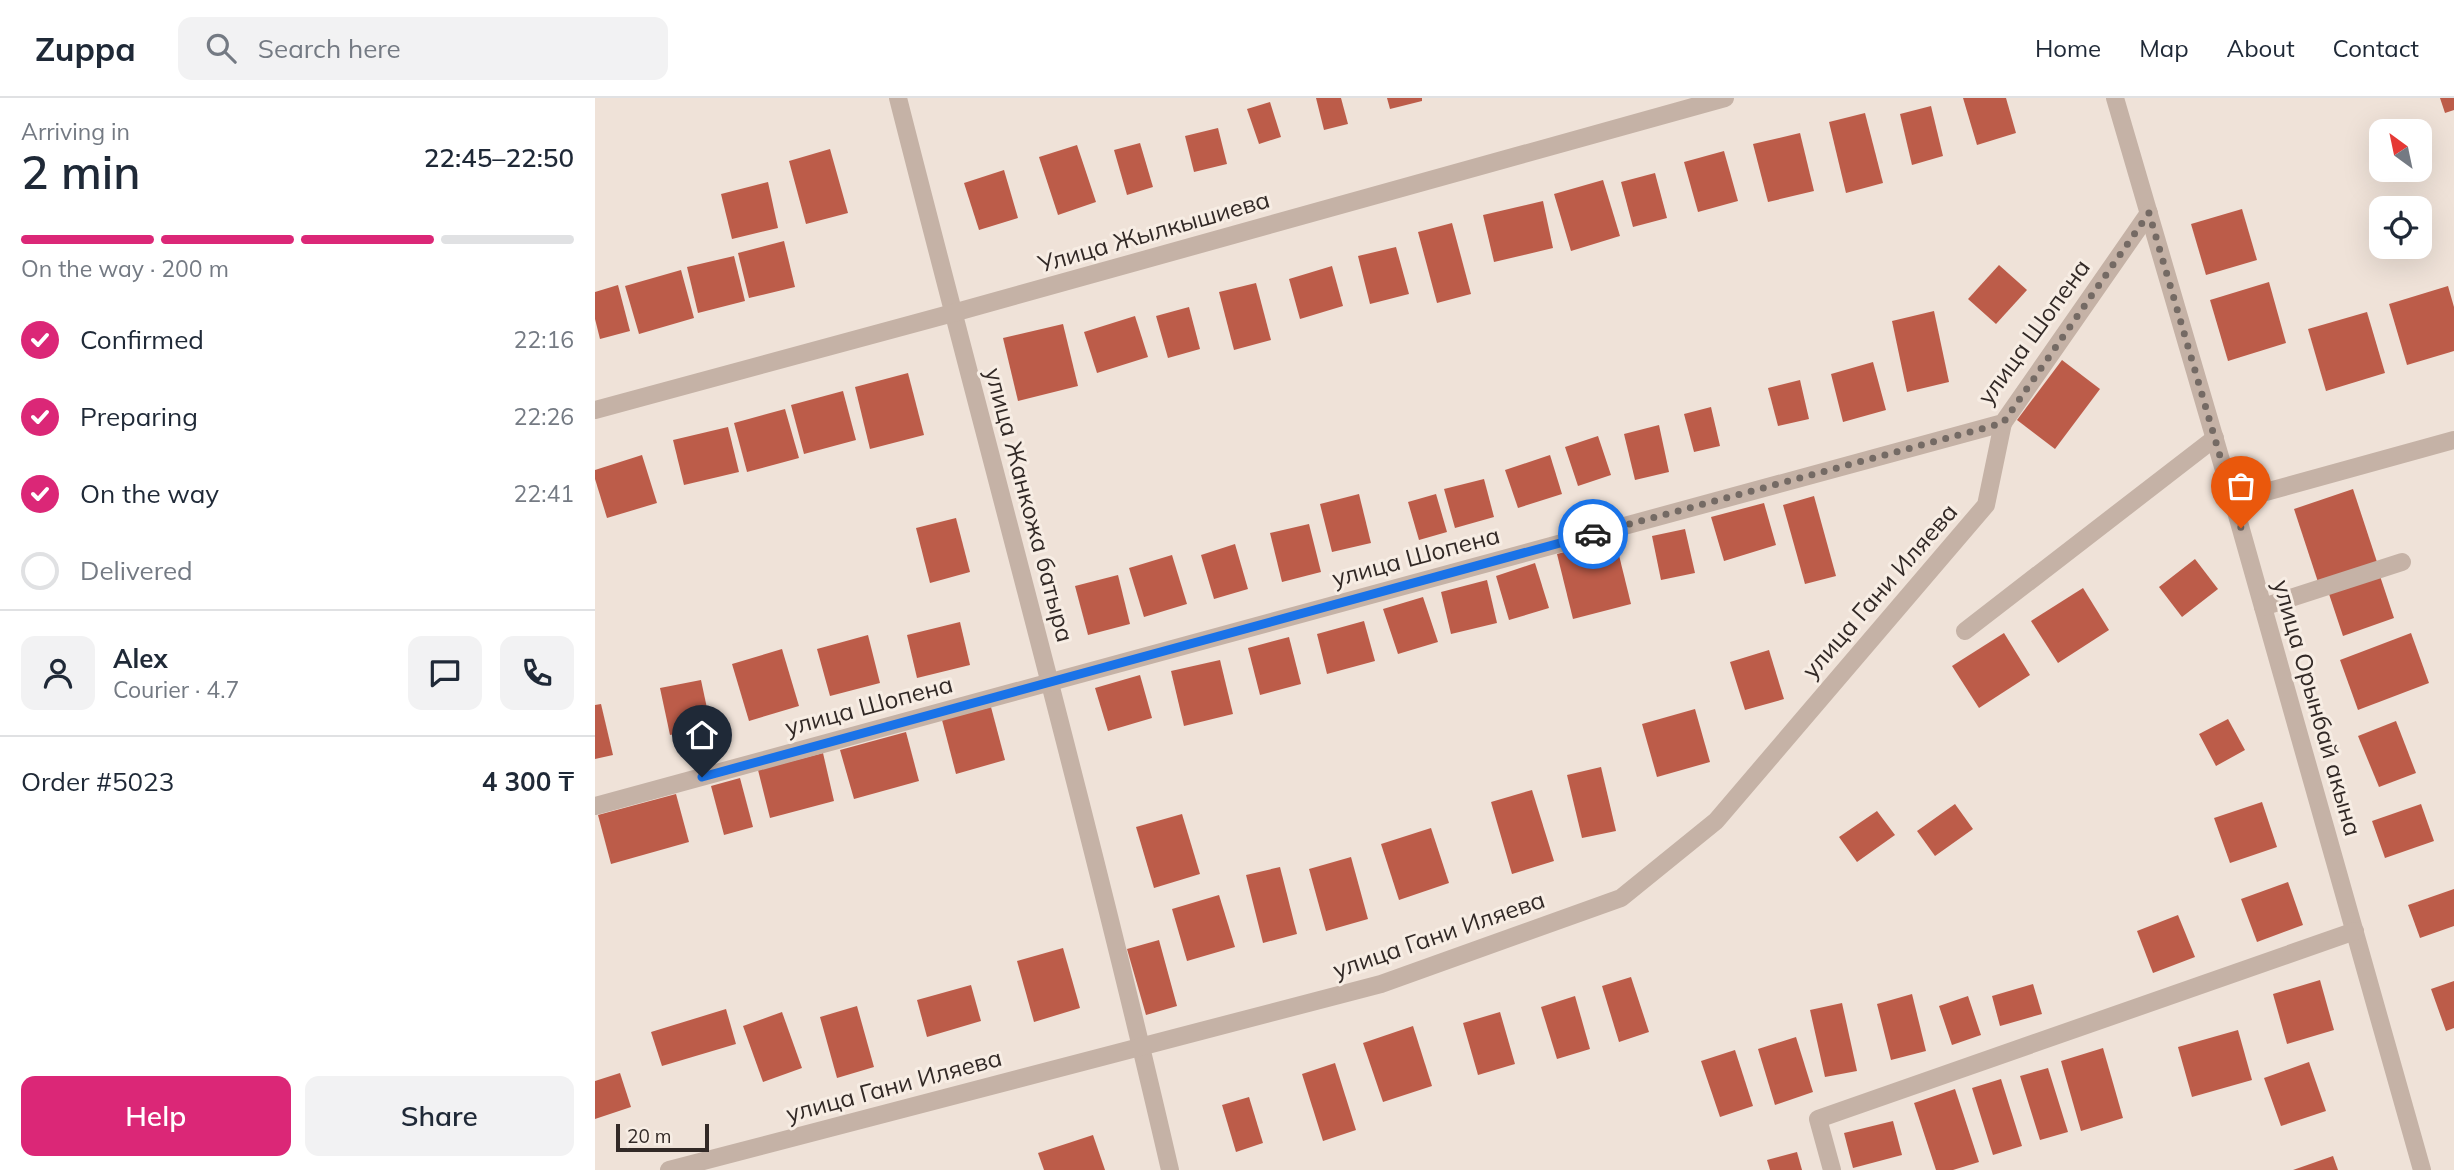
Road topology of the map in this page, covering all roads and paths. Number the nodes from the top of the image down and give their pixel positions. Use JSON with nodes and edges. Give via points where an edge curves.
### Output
{"nodes":[{"id":1,"x":898,"y":98,"type":"edge"},
{"id":2,"x":1725,"y":98,"type":"edge"},
{"id":3,"x":2115,"y":98,"type":"edge"},
{"id":4,"x":2149,"y":213,"type":"junction"},
{"id":5,"x":953,"y":313,"type":"junction"},
{"id":6,"x":595,"y":410,"type":"edge"},
{"id":7,"x":2003,"y":423,"type":"junction"},
{"id":8,"x":2215,"y":438,"type":"junction"},
{"id":9,"x":2454,"y":440,"type":"edge"},
{"id":10,"x":2233,"y":501,"type":"junction"},
{"id":11,"x":2402,"y":562,"type":"dead end"},
{"id":12,"x":2263,"y":607,"type":"junction"},
{"id":13,"x":1965,"y":631,"type":"dead end"},
{"id":14,"x":1050,"y":682,"type":"junction"},
{"id":15,"x":595,"y":806,"type":"edge"},
{"id":16,"x":2355,"y":932,"type":"junction"},
{"id":17,"x":1142,"y":1046,"type":"junction"},
{"id":18,"x":669,"y":1170,"type":"edge"},
{"id":19,"x":1170,"y":1170,"type":"edge"},
{"id":20,"x":1832,"y":1170,"type":"edge"},
{"id":21,"x":2423,"y":1170,"type":"edge"}],
"edges":[{"from":1,"to":5,"type":"street","name":"улица Жанкожа батыра"},
{"from":2,"to":5,"type":"street","name":"Улица Жылкышиева"},
{"from":3,"to":4,"type":"street","name":"улица Орынбай акына"},
{"from":4,"to":7,"type":"street","name":"улица Шопена"},
{"from":4,"to":8,"type":"street","name":"улица Орынбай акына"},
{"from":5,"to":6,"type":"street","name":"Улица Жылкышиева"},
{"from":5,"to":14,"type":"street","name":"улица Жанкожа батыра"},
{"from":7,"to":14,"type":"street","name":"улица Шопена"},
{"from":7,"to":17,"type":"street","name":"улица Гани Иляева","via":[[1986,505],[1716,821],[1621,898],[1381,984]]},
{"from":8,"to":10,"type":"street","name":"улица Орынбай акына"},
{"from":8,"to":13,"type":"street"},
{"from":9,"to":10,"type":"street"},
{"from":10,"to":12,"type":"street","name":"улица Орынбай акына"},
{"from":11,"to":12,"type":"street"},
{"from":12,"to":16,"type":"street","name":"улица Орынбай акына"},
{"from":14,"to":15,"type":"street","name":"улица Шопена"},
{"from":14,"to":17,"type":"street","name":"улица Жанкожа батыра"},
{"from":16,"to":20,"type":"street","via":[[1818,1119]]},
{"from":16,"to":21,"type":"street","name":"улица Орынбай акына"},
{"from":17,"to":18,"type":"street","name":"улица Гани Иляева"},
{"from":17,"to":19,"type":"street","name":"улица Жанкожа батыра"}]}
